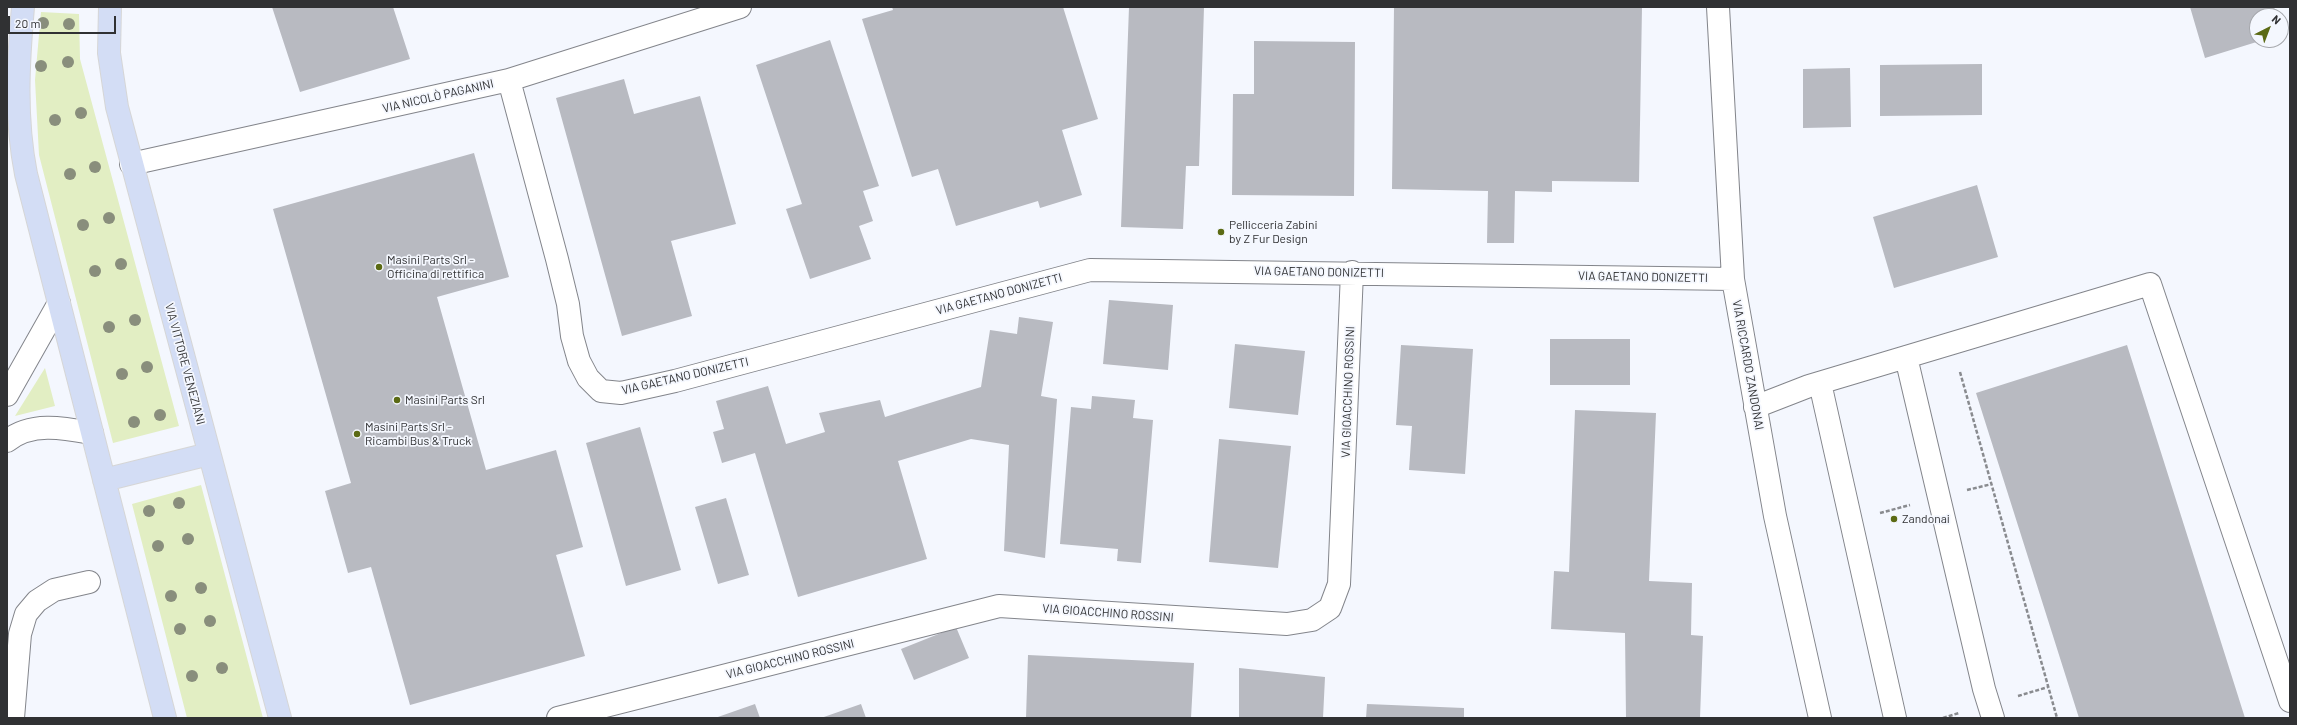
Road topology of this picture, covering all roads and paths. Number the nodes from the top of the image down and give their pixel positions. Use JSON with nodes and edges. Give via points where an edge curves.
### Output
{"nodes":[{"id":1,"x":23,"y":7,"type":"edge"},
{"id":2,"x":110,"y":7,"type":"edge"},
{"id":3,"x":740,"y":7,"type":"edge"},
{"id":4,"x":1718,"y":7,"type":"edge"},
{"id":5,"x":509,"y":80,"type":"junction"},
{"id":6,"x":131,"y":164,"type":"junction"},
{"id":7,"x":1352,"y":272,"type":"junction"},
{"id":8,"x":1733,"y":279,"type":"junction"},
{"id":9,"x":59,"y":303,"type":"junction"},
{"id":10,"x":1953,"y":343,"type":"junction"},
{"id":11,"x":1906,"y":357,"type":"junction"},
{"id":12,"x":1820,"y":383,"type":"junction"},
{"id":13,"x":7,"y":395,"type":"edge"},
{"id":14,"x":1755,"y":407,"type":"junction"},
{"id":15,"x":92,"y":433,"type":"junction"},
{"id":16,"x":7,"y":442,"type":"edge"},
{"id":17,"x":209,"y":454,"type":"junction"},
{"id":18,"x":104,"y":480,"type":"junction"},
{"id":19,"x":89,"y":582,"type":"dead end"},
{"id":20,"x":2290,"y":701,"type":"edge"},
{"id":21,"x":602,"y":713,"type":"edge"},
{"id":22,"x":13,"y":718,"type":"edge"},
{"id":23,"x":165,"y":718,"type":"edge"},
{"id":24,"x":280,"y":718,"type":"edge"},
{"id":25,"x":558,"y":718,"type":"edge"},
{"id":26,"x":1820,"y":718,"type":"edge"},
{"id":27,"x":1895,"y":718,"type":"edge"},
{"id":28,"x":1993,"y":718,"type":"edge"},
{"id":29,"x":2057,"y":718,"type":"edge"}],
"edges":[{"from":1,"to":9,"type":"main road","via":[[18,83],[21,150]]},
{"from":2,"to":6,"type":"main road","name":"VIA VITTORE VENEZIANI","via":[[109,53],[117,106]]},
{"from":3,"to":5,"type":"street","name":"VIA NICOLÒ PAGANINI"},
{"from":4,"to":8,"type":"street","name":"VIA RICCARDO ZANDONAI"},
{"from":5,"to":6,"type":"street","name":"VIA NICOLÒ PAGANINI"},
{"from":5,"to":7,"type":"street","name":"VIA GAETANO DONIZETTI","via":[[558,259],[579,361],[588,378],[601,391],[621,392],[675,381],[1090,270]]},
{"from":6,"to":17,"type":"main road","name":"VIA VITTORE VENEZIANI"},
{"from":7,"to":8,"type":"street","name":"VIA GAETANO DONIZETTI"},
{"from":7,"to":21,"type":"street","name":"VIA GIOACCHINO ROSSINI","via":[[1339,584],[1330,608],[1312,620],[1287,624],[999,606]]},
{"from":8,"to":14,"type":"street","name":"VIA RICCARDO ZANDONAI"},
{"from":9,"to":13,"type":"street"},
{"from":9,"to":15,"type":"main road"},
{"from":10,"to":11,"type":"street"},
{"from":10,"to":20,"type":"street","via":[[2150,284]]},
{"from":10,"to":29,"type":"path"},
{"from":11,"to":12,"type":"street"},
{"from":11,"to":28,"type":"street"},
{"from":12,"to":14,"type":"street"},
{"from":12,"to":27,"type":"street"},
{"from":14,"to":26,"type":"street","name":"VIA RICCARDO ZANDONAI"},
{"from":15,"to":16,"type":"street","via":[[55,427],[41,428],[25,432]]},
{"from":15,"to":18,"type":"main road"},
{"from":17,"to":18,"type":"main road"},
{"from":17,"to":24,"type":"main road","name":"VIA VITTORE VENEZIANI"},
{"from":18,"to":23,"type":"main road"},
{"from":19,"to":22,"type":"street","via":[[54,590],[37,601],[26,614],[20,634]]},
{"from":21,"to":25,"type":"street","name":"VIA GIOACCHINO ROSSINI"}]}
